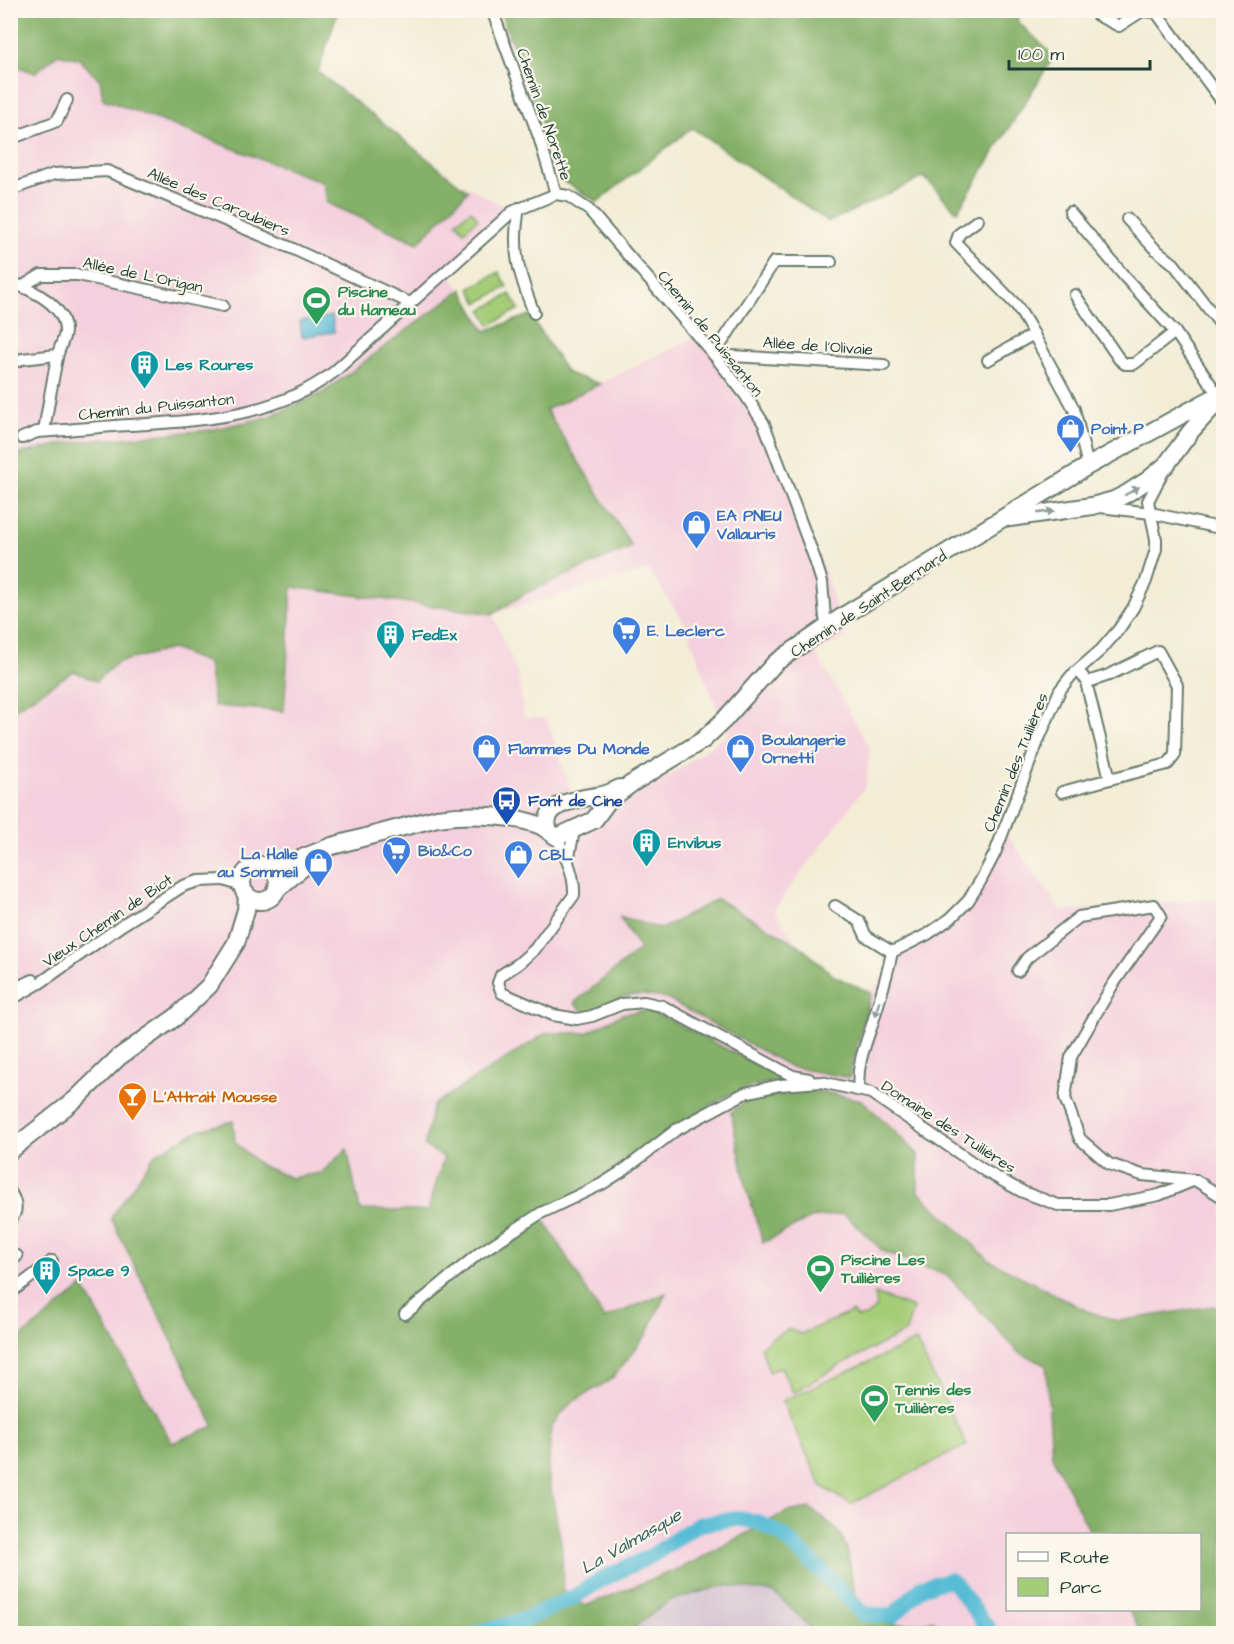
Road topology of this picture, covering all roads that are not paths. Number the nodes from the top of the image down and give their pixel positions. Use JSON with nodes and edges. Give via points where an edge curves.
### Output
{"nodes":[{"id":1,"x":492,"y":10,"type":"edge"},
{"id":2,"x":1097,"y":15,"type":"dead end"},
{"id":3,"x":67,"y":100,"type":"dead end"},
{"id":4,"x":1224,"y":104,"type":"edge"},
{"id":5,"x":10,"y":139,"type":"edge"},
{"id":6,"x":10,"y":190,"type":"edge"},
{"id":7,"x":556,"y":194,"type":"junction"},
{"id":8,"x":519,"y":208,"type":"junction"},
{"id":9,"x":1070,"y":212,"type":"dead end"},
{"id":10,"x":1127,"y":219,"type":"dead end"},
{"id":11,"x":978,"y":220,"type":"dead end"},
{"id":12,"x":831,"y":262,"type":"dead end"},
{"id":13,"x":10,"y":282,"type":"edge"},
{"id":14,"x":23,"y":286,"type":"junction"},
{"id":15,"x":1075,"y":294,"type":"dead end"},
{"id":16,"x":410,"y":303,"type":"junction"},
{"id":17,"x":223,"y":306,"type":"dead end"},
{"id":18,"x":534,"y":313,"type":"dead end"},
{"id":19,"x":1224,"y":329,"type":"edge"},
{"id":20,"x":1175,"y":332,"type":"junction"},
{"id":21,"x":1034,"y":334,"type":"junction"},
{"id":22,"x":57,"y":355,"type":"junction"},
{"id":23,"x":714,"y":355,"type":"junction"},
{"id":24,"x":988,"y":360,"type":"dead end"},
{"id":25,"x":10,"y":364,"type":"edge"},
{"id":26,"x":884,"y":365,"type":"dead end"},
{"id":27,"x":1222,"y":394,"type":"edge"},
{"id":28,"x":1157,"y":430,"type":"junction"},
{"id":29,"x":44,"y":431,"type":"junction"},
{"id":30,"x":22,"y":438,"type":"dead end"},
{"id":31,"x":1170,"y":459,"type":"junction"},
{"id":32,"x":1088,"y":466,"type":"junction"},
{"id":33,"x":1066,"y":480,"type":"junction"},
{"id":34,"x":1092,"y":506,"type":"junction"},
{"id":35,"x":1151,"y":513,"type":"junction"},
{"id":36,"x":1001,"y":520,"type":"junction"},
{"id":37,"x":1224,"y":529,"type":"edge"},
{"id":38,"x":827,"y":626,"type":"junction"},
{"id":39,"x":1078,"y":671,"type":"junction"},
{"id":40,"x":1088,"y":681,"type":"junction"},
{"id":41,"x":1110,"y":779,"type":"junction"},
{"id":42,"x":631,"y":784,"type":"junction"},
{"id":43,"x":1062,"y":792,"type":"dead end"},
{"id":44,"x":590,"y":797,"type":"junction"},
{"id":45,"x":552,"y":811,"type":"junction"},
{"id":46,"x":600,"y":813,"type":"junction"},
{"id":47,"x":516,"y":819,"type":"junction"},
{"id":48,"x":574,"y":831,"type":"junction"},
{"id":49,"x":553,"y":834,"type":"junction"},
{"id":50,"x":332,"y":846,"type":"junction"},
{"id":51,"x":567,"y":862,"type":"junction"},
{"id":52,"x":272,"y":870,"type":"junction"},
{"id":53,"x":244,"y":886,"type":"junction"},
{"id":54,"x":271,"y":895,"type":"junction"},
{"id":55,"x":835,"y":906,"type":"dead end"},
{"id":56,"x":236,"y":944,"type":"junction"},
{"id":57,"x":892,"y":952,"type":"junction"},
{"id":58,"x":65,"y":964,"type":"junction"},
{"id":59,"x":1018,"y":971,"type":"dead end"},
{"id":60,"x":10,"y":990,"type":"edge"},
{"id":61,"x":10,"y":1000,"type":"edge"},
{"id":62,"x":821,"y":1082,"type":"junction"},
{"id":63,"x":859,"y":1089,"type":"junction"},
{"id":64,"x":10,"y":1152,"type":"edge"},
{"id":65,"x":1195,"y":1180,"type":"junction"},
{"id":66,"x":10,"y":1192,"type":"edge"},
{"id":67,"x":1224,"y":1198,"type":"edge"},
{"id":68,"x":10,"y":1220,"type":"edge"},
{"id":69,"x":52,"y":1261,"type":"dead end"},
{"id":70,"x":10,"y":1293,"type":"edge"},
{"id":71,"x":405,"y":1314,"type":"dead end"}],
"edges":[{"from":1,"to":7,"type":"street","name":"Chemin de Norette"},
{"from":2,"to":4,"type":"street","via":[[1119,26],[1142,11],[1156,12]]},
{"from":3,"to":5,"type":"street","via":[[57,121]]},
{"from":6,"to":16,"type":"street","name":"Allée des Caroubiers","via":[[54,174],[107,171],[289,247]]},
{"from":7,"to":8,"type":"street","name":"Chemin du Puissanton"},
{"from":7,"to":23,"type":"street","name":"Chemin de Puissanton","via":[[568,196],[589,210]]},
{"from":8,"to":16,"type":"street","name":"Chemin du Puissanton"},
{"from":8,"to":18,"type":"street","via":[[516,261]]},
{"from":9,"to":20,"type":"street"},
{"from":10,"to":19,"type":"street","via":[[1173,264]]},
{"from":11,"to":21,"type":"street","via":[[959,234],[956,243],[1017,306]]},
{"from":12,"to":23,"type":"street","via":[[774,262]]},
{"from":13,"to":14,"type":"street"},
{"from":14,"to":17,"type":"street","name":"Allée de L'Origan","via":[[41,275],[78,275]]},
{"from":14,"to":22,"type":"street","via":[[45,299],[63,319],[65,332]]},
{"from":15,"to":20,"type":"street","via":[[1125,363],[1134,364]]},
{"from":16,"to":29,"type":"street","name":"Chemin du Puissanton","via":[[319,383],[270,405],[211,418]]},
{"from":20,"to":27,"type":"street"},
{"from":21,"to":24,"type":"street"},
{"from":21,"to":32,"type":"street","via":[[1074,409]]},
{"from":22,"to":25,"type":"street","via":[[22,358]]},
{"from":22,"to":29,"type":"street"},
{"from":23,"to":26,"type":"street","name":"Allée de l'Olivaie"},
{"from":23,"to":38,"type":"street","name":"Chemin de Puissanton","via":[[764,424],[822,582]]},
{"from":27,"to":28,"type":"main road","name":"Chemin de Saint-Bernard"},
{"from":27,"to":31,"type":"main road","name":"Chemin de Saint-Bernard"},
{"from":28,"to":31,"type":"main road","via":[[1171,441]]},
{"from":28,"to":32,"type":"main road","name":"Chemin de Saint-Bernard"},
{"from":29,"to":30,"type":"street","name":"Chemin du Puissanton"},
{"from":34,"to":31,"type":"main road","name":"Chemin de Saint-Bernard","one_way":true,"via":[[1126,494]]},
{"from":31,"to":35,"type":"street","name":"Chemin des Tuilières","via":[[1148,501]]},
{"from":32,"to":33,"type":"main road","name":"Chemin de Saint-Bernard"},
{"from":33,"to":34,"type":"main road","via":[[1077,498]]},
{"from":33,"to":36,"type":"main road","name":"Chemin de Saint-Bernard"},
{"from":34,"to":35,"type":"street"},
{"from":36,"to":34,"type":"main road","name":"Chemin de Saint-Bernard","one_way":true},
{"from":35,"to":37,"type":"street"},
{"from":35,"to":39,"type":"street","name":"Chemin des Tuilières","via":[[1156,549],[1146,581],[1119,629]]},
{"from":36,"to":38,"type":"main road","name":"Chemin de Saint-Bernard"},
{"from":38,"to":42,"type":"main road","name":"Chemin de Saint-Bernard","via":[[775,663],[703,740]]},
{"from":39,"to":40,"type":"street"},
{"from":39,"to":57,"type":"street","name":"Chemin des Tuilières","via":[[1065,682],[1051,710],[995,853],[968,901],[938,927]]},
{"from":40,"to":41,"type":"street"},
{"from":40,"to":41,"type":"street","via":[[1158,651],[1176,685],[1175,755],[1168,764]]},
{"from":41,"to":43,"type":"street"},
{"from":42,"to":44,"type":"main road","name":"Chemin de Saint-Bernard"},
{"from":42,"to":46,"type":"main road","name":"Chemin de Saint-Bernard"},
{"from":44,"to":45,"type":"main road","name":"Chemin de Saint-Bernard"},
{"from":44,"to":46,"type":"main road","via":[[598,803]]},
{"from":45,"to":47,"type":"main road"},
{"from":45,"to":49,"type":"main road","via":[[546,819]]},
{"from":46,"to":48,"type":"main road","name":"Chemin de Saint-Bernard"},
{"from":47,"to":49,"type":"main road"},
{"from":47,"to":50,"type":"main road","via":[[437,818]]},
{"from":48,"to":49,"type":"main road","name":"Chemin de Saint-Bernard"},
{"from":48,"to":51,"type":"street"},
{"from":49,"to":51,"type":"street"},
{"from":50,"to":52,"type":"main road"},
{"from":50,"to":54,"type":"main road"},
{"from":51,"to":62,"type":"street","via":[[574,896],[535,949],[501,975],[501,993],[553,1015],[578,1019],[622,1004],[644,1002],[662,1006],[793,1076]]},
{"from":52,"to":53,"type":"main road","via":[[262,865],[247,871]]},
{"from":52,"to":54,"type":"main road","via":[[278,879]]},
{"from":53,"to":54,"type":"main road","via":[[255,901]]},
{"from":53,"to":56,"type":"main road","via":[[246,910]]},
{"from":53,"to":58,"type":"street","name":"Vieux Chemin de Biot","via":[[224,880],[199,880],[183,886]]},
{"from":54,"to":56,"type":"main road"},
{"from":55,"to":57,"type":"street","via":[[859,921],[867,936]]},
{"from":56,"to":64,"type":"main road","via":[[214,980],[193,1003],[119,1057],[70,1104]]},
{"from":57,"to":63,"type":"street","one_way":true,"via":[[862,1053]]},
{"from":58,"to":60,"type":"street"},
{"from":58,"to":61,"type":"street","name":"Vieux Chemin de Biot"},
{"from":59,"to":65,"type":"street","via":[[1027,958],[1079,917],[1154,905],[1161,916],[1112,986],[1071,1056],[1065,1098],[1080,1140],[1109,1164],[1142,1175]]},
{"from":62,"to":63,"type":"street"},
{"from":62,"to":71,"type":"street","via":[[745,1093],[676,1130],[617,1175],[540,1213],[478,1254]]},
{"from":63,"to":65,"type":"street","name":"Domaine des Tuilières","via":[[883,1100],[984,1171],[1058,1205],[1109,1205],[1159,1195]]},
{"from":65,"to":67,"type":"street"},
{"from":66,"to":68,"type":"street","via":[[16,1210]]},
{"from":69,"to":70,"type":"street"}]}
